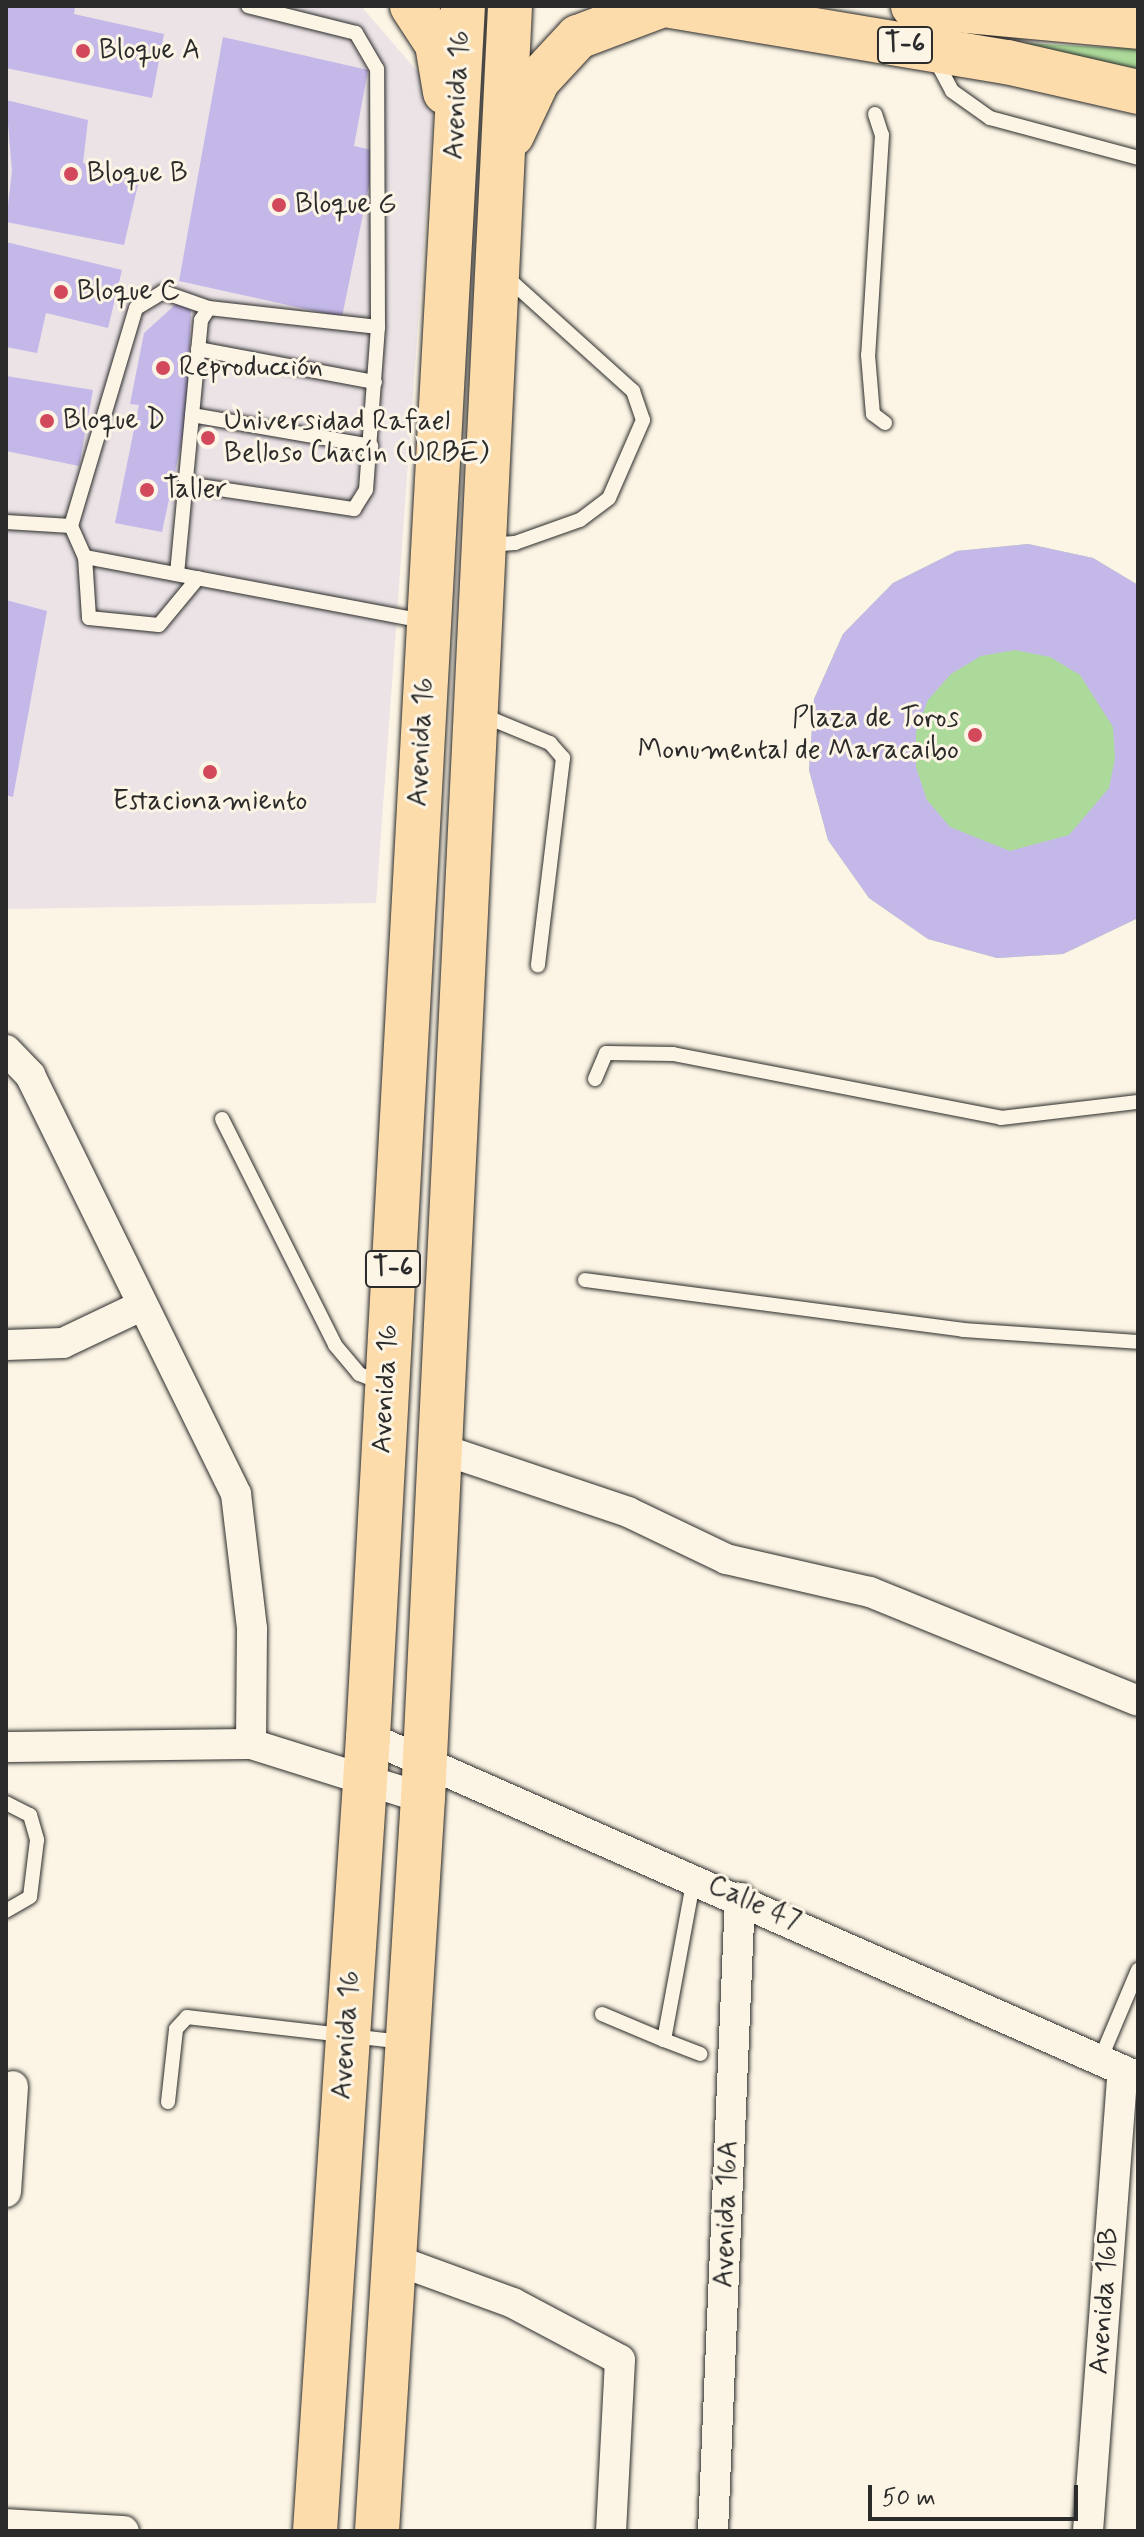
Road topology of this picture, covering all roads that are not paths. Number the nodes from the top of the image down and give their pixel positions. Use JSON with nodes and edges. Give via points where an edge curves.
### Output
{"nodes":[{"id":1,"x":248,"y":6,"type":"edge"},
{"id":2,"x":412,"y":6,"type":"edge"},
{"id":3,"x":463,"y":6,"type":"edge"},
{"id":4,"x":510,"y":6,"type":"edge"},
{"id":5,"x":660,"y":6,"type":"edge"},
{"id":6,"x":671,"y":6,"type":"edge"},
{"id":7,"x":913,"y":6,"type":"edge"},
{"id":8,"x":1135,"y":23,"type":"edge"},
{"id":9,"x":930,"y":49,"type":"junction"},
{"id":10,"x":1138,"y":92,"type":"edge"},
{"id":11,"x":875,"y":114,"type":"dead end"},
{"id":12,"x":455,"y":153,"type":"junction"},
{"id":13,"x":1138,"y":158,"type":"edge"},
{"id":14,"x":502,"y":164,"type":"junction"},
{"id":15,"x":497,"y":268,"type":"junction"},
{"id":16,"x":209,"y":308,"type":"junction"},
{"id":17,"x":378,"y":327,"type":"junction"},
{"id":18,"x":198,"y":349,"type":"junction"},
{"id":19,"x":375,"y":382,"type":"junction"},
{"id":20,"x":192,"y":415,"type":"junction"},
{"id":21,"x":885,"y":423,"type":"dead end"},
{"id":22,"x":371,"y":446,"type":"junction"},
{"id":23,"x":186,"y":484,"type":"junction"},
{"id":24,"x":6,"y":522,"type":"edge"},
{"id":25,"x":71,"y":526,"type":"junction"},
{"id":26,"x":483,"y":545,"type":"junction"},
{"id":27,"x":85,"y":557,"type":"junction"},
{"id":28,"x":177,"y":574,"type":"junction"},
{"id":29,"x":198,"y":578,"type":"junction"},
{"id":30,"x":429,"y":622,"type":"junction"},
{"id":31,"x":475,"y":712,"type":"junction"},
{"id":32,"x":538,"y":965,"type":"dead end"},
{"id":33,"x":6,"y":1050,"type":"edge"},
{"id":34,"x":595,"y":1079,"type":"dead end"},
{"id":35,"x":1138,"y":1102,"type":"edge"},
{"id":36,"x":222,"y":1119,"type":"dead end"},
{"id":37,"x":585,"y":1280,"type":"dead end"},
{"id":38,"x":141,"y":1306,"type":"junction"},
{"id":39,"x":1138,"y":1342,"type":"edge"},
{"id":40,"x":6,"y":1345,"type":"edge"},
{"id":41,"x":386,"y":1384,"type":"junction"},
{"id":42,"x":438,"y":1448,"type":"junction"},
{"id":43,"x":1138,"y":1701,"type":"edge"},
{"id":44,"x":368,"y":1737,"type":"junction"},
{"id":45,"x":251,"y":1744,"type":"junction"},
{"id":46,"x":6,"y":1747,"type":"edge"},
{"id":47,"x":423,"y":1777,"type":"junction"},
{"id":48,"x":362,"y":1783,"type":"junction"},
{"id":49,"x":6,"y":1803,"type":"edge"},
{"id":50,"x":694,"y":1878,"type":"junction"},
{"id":51,"x":740,"y":1898,"type":"junction"},
{"id":52,"x":6,"y":1911,"type":"edge"},
{"id":53,"x":1138,"y":1970,"type":"edge"},
{"id":54,"x":602,"y":2014,"type":"dead end"},
{"id":55,"x":347,"y":2033,"type":"junction"},
{"id":56,"x":664,"y":2040,"type":"junction"},
{"id":57,"x":406,"y":2043,"type":"junction"},
{"id":58,"x":700,"y":2054,"type":"dead end"},
{"id":59,"x":1120,"y":2069,"type":"edge"},
{"id":60,"x":13,"y":2086,"type":"dead end"},
{"id":61,"x":168,"y":2102,"type":"dead end"},
{"id":62,"x":6,"y":2192,"type":"edge"},
{"id":63,"x":393,"y":2259,"type":"junction"},
{"id":64,"x":6,"y":2524,"type":"edge"},
{"id":65,"x":124,"y":2531,"type":"edge"},
{"id":66,"x":315,"y":2531,"type":"edge"},
{"id":67,"x":377,"y":2531,"type":"edge"},
{"id":68,"x":611,"y":2531,"type":"edge"},
{"id":69,"x":713,"y":2531,"type":"edge"},
{"id":70,"x":1088,"y":2531,"type":"edge"}],
"edges":[{"from":1,"to":17,"type":"lane","via":[[342,28],[367,44],[382,105]]},
{"from":2,"to":12,"type":"highway","via":[[437,44]]},
{"from":3,"to":12,"type":"highway","name":"Avenida 16","number":"T-6"},
{"from":4,"to":14,"type":"highway","name":"Avenida 16","number":"T-6"},
{"from":5,"to":14,"type":"highway","via":[[595,25],[557,57],[521,113]]},
{"from":6,"to":9,"type":"highway","number":"T-6"},
{"from":7,"to":8,"type":"highway","number":"T-6"},
{"from":9,"to":10,"type":"highway","number":"T-6"},
{"from":9,"to":13,"type":"lane","via":[[952,91],[990,118]]},
{"from":11,"to":21,"type":"lane","via":[[882,135],[868,355],[873,414]]},
{"from":12,"to":30,"type":"highway","name":"Avenida 16","number":"T-6"},
{"from":14,"to":15,"type":"highway","name":"Avenida 16","number":"T-6"},
{"from":15,"to":26,"type":"highway","name":"Avenida 16","number":"T-6"},
{"from":15,"to":26,"type":"lane","via":[[633,391],[643,420],[609,498],[580,520],[515,543]]},
{"from":16,"to":17,"type":"lane"},
{"from":16,"to":18,"type":"lane"},
{"from":16,"to":25,"type":"lane","via":[[163,292],[136,308]]},
{"from":17,"to":19,"type":"lane"},
{"from":18,"to":19,"type":"lane"},
{"from":18,"to":20,"type":"lane"},
{"from":19,"to":22,"type":"lane"},
{"from":20,"to":22,"type":"lane"},
{"from":20,"to":23,"type":"lane"},
{"from":22,"to":23,"type":"lane","via":[[364,503],[354,509]]},
{"from":23,"to":28,"type":"lane"},
{"from":24,"to":25,"type":"lane"},
{"from":25,"to":27,"type":"lane"},
{"from":26,"to":31,"type":"highway","name":"Avenida 16","number":"T-6"},
{"from":27,"to":28,"type":"lane"},
{"from":27,"to":29,"type":"lane","via":[[89,618],[159,625]]},
{"from":28,"to":29,"type":"lane"},
{"from":29,"to":30,"type":"lane"},
{"from":30,"to":41,"type":"highway","name":"Avenida 16","number":"T-6"},
{"from":31,"to":32,"type":"lane","via":[[550,743],[563,758]]},
{"from":31,"to":42,"type":"highway","name":"Avenida 16","number":"T-6"},
{"from":33,"to":38,"type":"street","via":[[30,1075]]},
{"from":34,"to":35,"type":"lane","via":[[606,1053],[673,1054],[1001,1118]]},
{"from":36,"to":41,"type":"lane","via":[[335,1345],[359,1374]]},
{"from":37,"to":39,"type":"lane","via":[[963,1330]]},
{"from":38,"to":40,"type":"street","via":[[63,1343]]},
{"from":38,"to":45,"type":"street","via":[[236,1494],[252,1629]]},
{"from":41,"to":44,"type":"highway","name":"Avenida 16","number":"T-6"},
{"from":42,"to":43,"type":"street","via":[[628,1512],[726,1559],[870,1592]]},
{"from":42,"to":47,"type":"highway","name":"Avenida 16","number":"T-6"},
{"from":44,"to":47,"type":"street","name":"Calle 47"},
{"from":44,"to":48,"type":"highway","name":"Avenida 16","number":"T-6"},
{"from":45,"to":46,"type":"street"},
{"from":45,"to":48,"type":"street"},
{"from":47,"to":48,"type":"street"},
{"from":47,"to":50,"type":"street","name":"Calle 47"},
{"from":47,"to":57,"type":"highway","name":"Avenida 16","number":"T-6"},
{"from":48,"to":55,"type":"highway","name":"Avenida 16","number":"T-6"},
{"from":49,"to":52,"type":"lane","via":[[30,1815],[37,1840],[30,1897]]},
{"from":50,"to":51,"type":"street","name":"Calle 47"},
{"from":50,"to":56,"type":"lane"},
{"from":51,"to":59,"type":"street","name":"Calle 47"},
{"from":51,"to":69,"type":"street","name":"Avenida 16A"},
{"from":53,"to":59,"type":"lane"},
{"from":54,"to":56,"type":"lane"},
{"from":55,"to":57,"type":"lane"},
{"from":55,"to":61,"type":"lane","via":[[187,2017],[176,2029]]},
{"from":55,"to":66,"type":"highway","name":"Avenida 16","number":"T-6"},
{"from":56,"to":58,"type":"lane"},
{"from":57,"to":63,"type":"highway","name":"Avenida 16","number":"T-6"},
{"from":59,"to":70,"type":"street","name":"Avenida 16B"},
{"from":60,"to":62,"type":"street"},
{"from":63,"to":67,"type":"highway","name":"Avenida 16","number":"T-6"},
{"from":63,"to":68,"type":"street","via":[[513,2303],[620,2360],[625,2373]]},
{"from":64,"to":65,"type":"street"}]}
